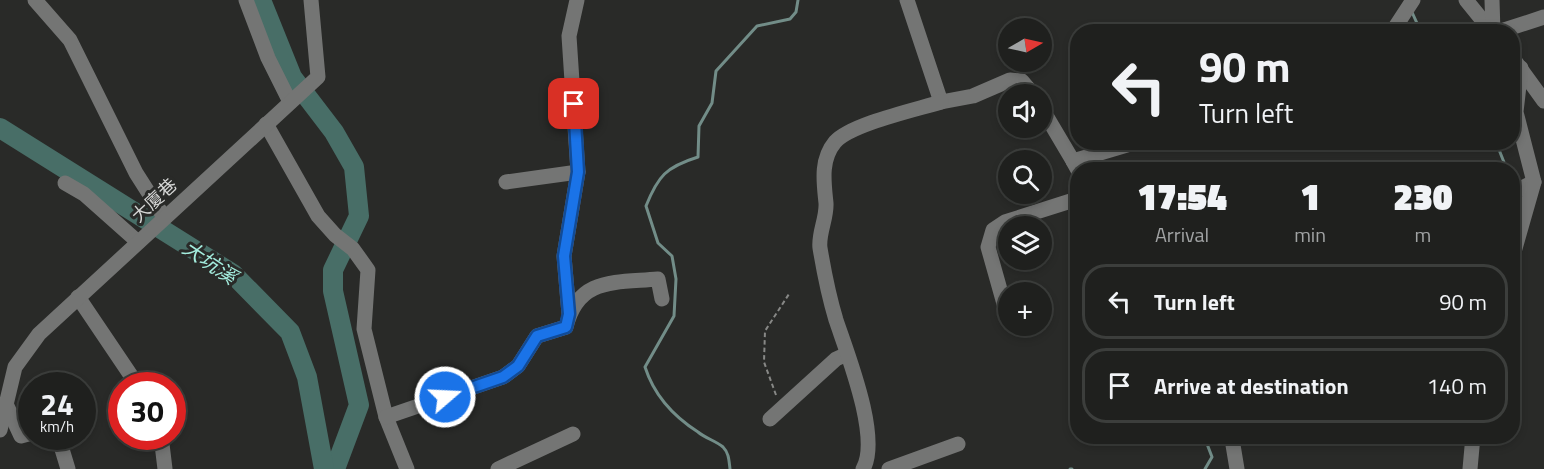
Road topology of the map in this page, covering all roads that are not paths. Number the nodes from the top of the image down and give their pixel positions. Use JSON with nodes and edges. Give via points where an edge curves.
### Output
{"nodes":[{"id":1,"x":35,"y":0,"type":"edge"},
{"id":2,"x":246,"y":0,"type":"edge"},
{"id":3,"x":311,"y":0,"type":"edge"},
{"id":4,"x":577,"y":0,"type":"edge"},
{"id":5,"x":907,"y":0,"type":"edge"},
{"id":6,"x":1466,"y":0,"type":"edge"},
{"id":7,"x":1492,"y":0,"type":"edge"},
{"id":8,"x":1409,"y":4,"type":"edge"},
{"id":9,"x":1544,"y":17,"type":"edge"},
{"id":10,"x":1397,"y":24,"type":"edge"},
{"id":11,"x":1487,"y":24,"type":"edge"},
{"id":12,"x":1494,"y":24,"type":"edge"},
{"id":13,"x":1520,"y":24,"type":"edge"},
{"id":14,"x":1520,"y":66,"type":"edge"},
{"id":15,"x":1001,"y":84,"type":"edge"},
{"id":16,"x":1025,"y":84,"type":"edge"},
{"id":17,"x":998,"y":85,"type":"edge"},
{"id":18,"x":1544,"y":101,"type":"edge"},
{"id":19,"x":291,"y":102,"type":"junction"},
{"id":20,"x":941,"y":102,"type":"junction"},
{"id":21,"x":266,"y":124,"type":"junction"},
{"id":22,"x":1052,"y":125,"type":"edge"},
{"id":23,"x":1520,"y":133,"type":"edge"},
{"id":24,"x":1116,"y":150,"type":"edge"},
{"id":25,"x":1074,"y":162,"type":"edge"},
{"id":26,"x":1084,"y":162,"type":"edge"},
{"id":27,"x":578,"y":172,"type":"junction"},
{"id":28,"x":506,"y":182,"type":"dead end"},
{"id":29,"x":65,"y":183,"type":"dead end"},
{"id":30,"x":1530,"y":184,"type":"junction"},
{"id":31,"x":1520,"y":189,"type":"edge"},
{"id":32,"x":1070,"y":201,"type":"edge"},
{"id":33,"x":161,"y":219,"type":"junction"},
{"id":34,"x":1520,"y":226,"type":"edge"},
{"id":35,"x":140,"y":240,"type":"junction"},
{"id":36,"x":998,"y":282,"type":"edge"},
{"id":37,"x":78,"y":297,"type":"junction"},
{"id":38,"x":662,"y":299,"type":"dead end"},
{"id":39,"x":569,"y":314,"type":"junction"},
{"id":40,"x":848,"y":354,"type":"junction"},
{"id":41,"x":129,"y":372,"type":"edge"},
{"id":42,"x":6,"y":404,"type":"junction"},
{"id":43,"x":386,"y":417,"type":"junction"},
{"id":44,"x":770,"y":419,"type":"dead end"},
{"id":45,"x":0,"y":426,"type":"edge"},
{"id":46,"x":18,"y":430,"type":"edge"},
{"id":47,"x":573,"y":434,"type":"dead end"},
{"id":48,"x":958,"y":444,"type":"dead end"},
{"id":49,"x":1234,"y":444,"type":"edge"},
{"id":50,"x":1472,"y":444,"type":"edge"},
{"id":51,"x":62,"y":450,"type":"edge"},
{"id":52,"x":163,"y":450,"type":"edge"},
{"id":53,"x":868,"y":466,"type":"edge"},
{"id":54,"x":68,"y":469,"type":"edge"},
{"id":55,"x":165,"y":469,"type":"edge"},
{"id":56,"x":407,"y":469,"type":"edge"},
{"id":57,"x":498,"y":469,"type":"edge"},
{"id":58,"x":889,"y":469,"type":"edge"},
{"id":59,"x":1237,"y":469,"type":"edge"},
{"id":60,"x":1470,"y":469,"type":"edge"}],
"edges":[{"from":1,"to":33,"type":"street","via":[[70,40]]},
{"from":2,"to":19,"type":"street","via":[[268,58]]},
{"from":3,"to":19,"type":"street","name":"大廈巷","via":[[318,76]]},
{"from":4,"to":27,"type":"street","via":[[569,36]]},
{"from":5,"to":20,"type":"street"},
{"from":6,"to":11,"type":"street"},
{"from":7,"to":12,"type":"street"},
{"from":8,"to":10,"type":"street"},
{"from":9,"to":13,"type":"street"},
{"from":14,"to":18,"type":"street"},
{"from":15,"to":16,"type":"street","via":[[1010,80]]},
{"from":17,"to":20,"type":"street","via":[[973,96]]},
{"from":19,"to":21,"type":"street","name":"大廈巷"},
{"from":20,"to":40,"type":"street","via":[[850,131],[835,143],[826,160],[822,188],[826,204],[820,246],[835,317]]},
{"from":21,"to":33,"type":"street","name":"大廈巷"},
{"from":21,"to":43,"type":"street","via":[[318,216],[353,249],[368,270],[364,329]]},
{"from":22,"to":25,"type":"street"},
{"from":23,"to":30,"type":"street"},
{"from":24,"to":26,"type":"street"},
{"from":27,"to":28,"type":"street"},
{"from":27,"to":39,"type":"street","via":[[564,256]]},
{"from":29,"to":35,"type":"street"},
{"from":30,"to":31,"type":"street"},
{"from":30,"to":34,"type":"street"},
{"from":32,"to":36,"type":"street","via":[[1005,222],[993,230],[988,247]]},
{"from":33,"to":35,"type":"street","name":"大廈巷"},
{"from":35,"to":37,"type":"street","name":"大廈巷"},
{"from":37,"to":41,"type":"street"},
{"from":37,"to":42,"type":"street","name":"大廈巷","via":[[39,334],[15,367]]},
{"from":38,"to":39,"type":"street","via":[[658,279],[594,286],[578,297]]},
{"from":39,"to":43,"type":"street","via":[[566,327],[537,336],[518,366],[503,377]]},
{"from":40,"to":44,"type":"street","via":[[836,359]]},
{"from":40,"to":53,"type":"street","via":[[863,403]]},
{"from":42,"to":45,"type":"street","name":"大廈巷"},
{"from":42,"to":46,"type":"street"},
{"from":43,"to":56,"type":"street"},
{"from":47,"to":57,"type":"street"},
{"from":48,"to":58,"type":"street"},
{"from":49,"to":59,"type":"street"},
{"from":50,"to":60,"type":"street"},
{"from":51,"to":54,"type":"street"},
{"from":52,"to":55,"type":"street"}]}
